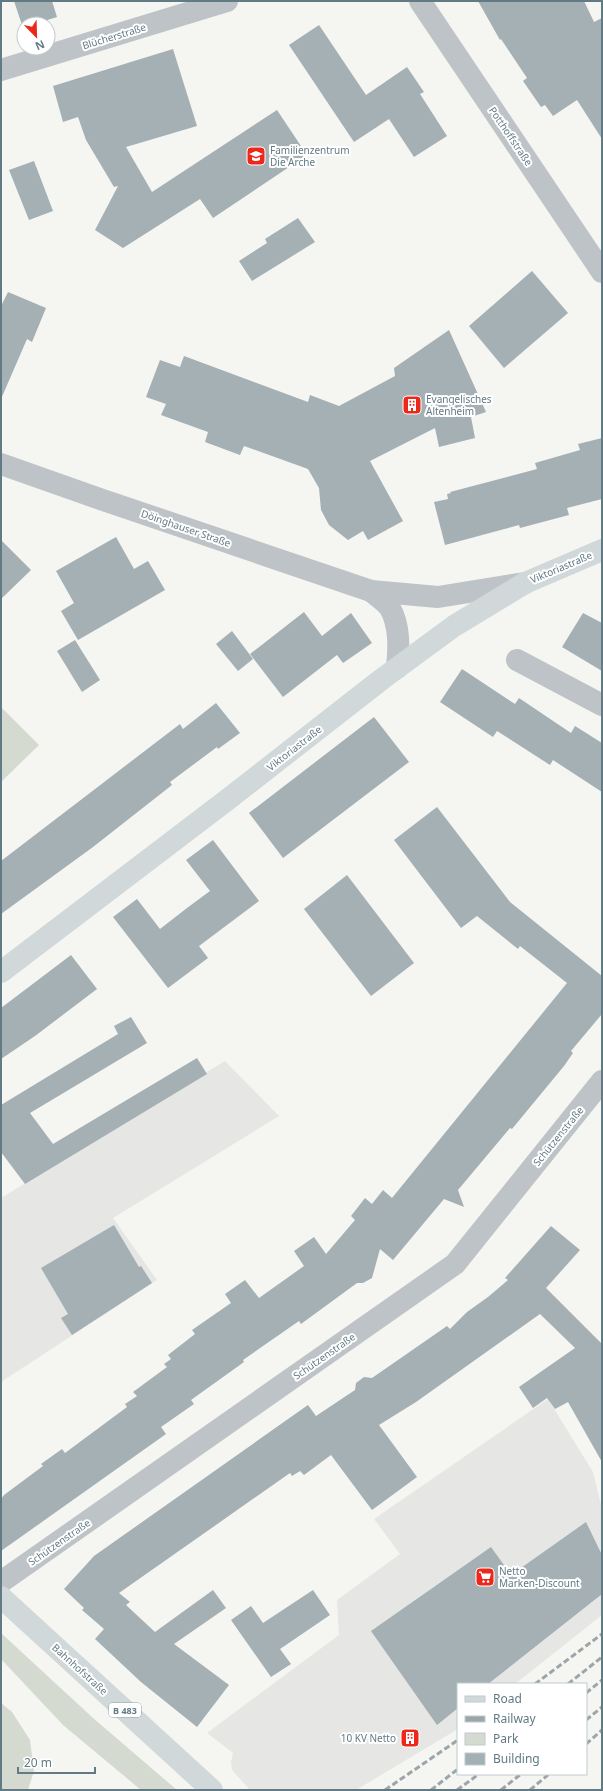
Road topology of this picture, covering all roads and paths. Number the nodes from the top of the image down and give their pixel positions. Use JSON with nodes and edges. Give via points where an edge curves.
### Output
{"nodes":[{"id":1,"x":227,"y":1,"type":"edge"},
{"id":2,"x":420,"y":1,"type":"edge"},
{"id":3,"x":1,"y":70,"type":"edge"},
{"id":4,"x":602,"y":272,"type":"edge"},
{"id":5,"x":1,"y":464,"type":"edge"},
{"id":6,"x":602,"y":550,"type":"edge"},
{"id":7,"x":525,"y":583,"type":"junction"},
{"id":8,"x":371,"y":591,"type":"junction"},
{"id":9,"x":516,"y":660,"type":"dead end"},
{"id":10,"x":397,"y":668,"type":"junction"},
{"id":11,"x":602,"y":705,"type":"edge"},
{"id":12,"x":1,"y":972,"type":"edge"},
{"id":13,"x":602,"y":1080,"type":"edge"},
{"id":14,"x":1,"y":1582,"type":"edge"},
{"id":15,"x":1,"y":1596,"type":"edge"},
{"id":16,"x":212,"y":1790,"type":"edge"}],
"edges":[{"from":1,"to":3,"type":"street","name":"Blücherstraße"},
{"from":2,"to":4,"type":"street","name":"Potthoffstraße"},
{"from":5,"to":8,"type":"street","name":"Döinghauser Straße"},
{"from":6,"to":7,"type":"main road","name":"Viktoriastraße"},
{"from":7,"to":8,"type":"street","name":"Döinghauser Straße","via":[[438,597]]},
{"from":7,"to":10,"type":"main road","name":"Viktoriastraße","via":[[454,626]]},
{"from":8,"to":10,"type":"street","name":"Döinghauser Straße","via":[[389,607],[397,625]]},
{"from":9,"to":11,"type":"street"},
{"from":10,"to":12,"type":"main road","name":"Viktoriastraße"},
{"from":13,"to":14,"type":"street","name":"Schützenstraße","via":[[455,1264]]},
{"from":15,"to":16,"type":"main road","name":"Bahnhofstraße","number":"B 483"}]}
